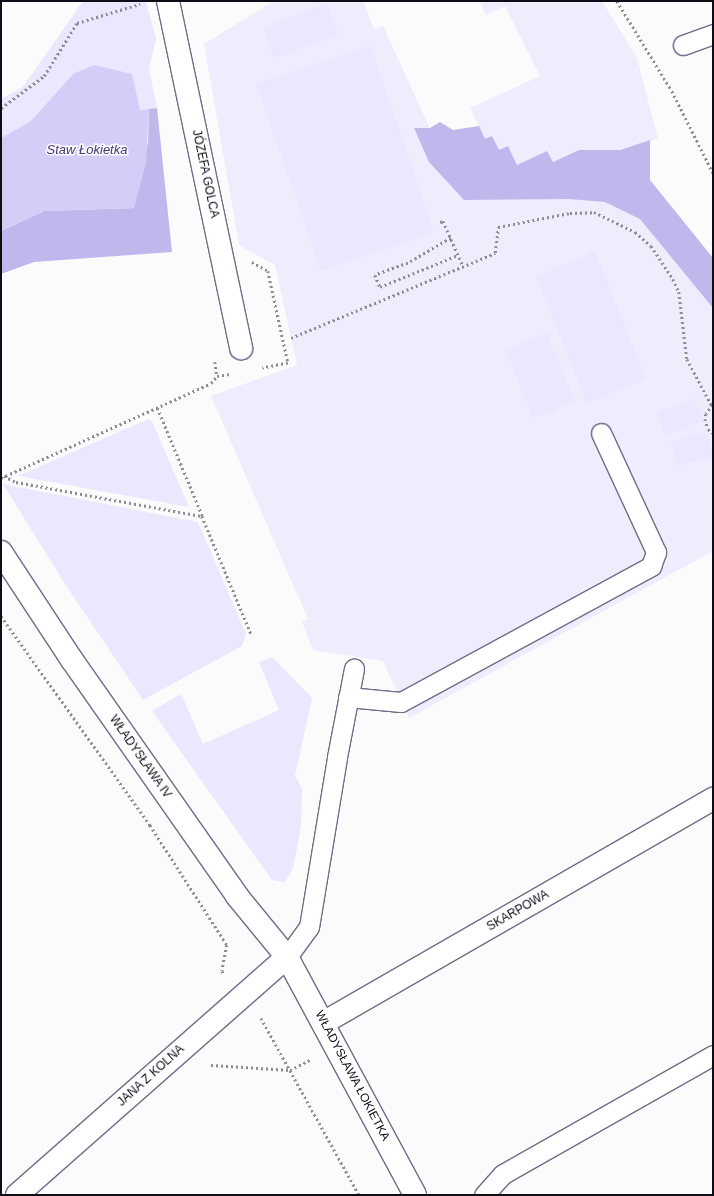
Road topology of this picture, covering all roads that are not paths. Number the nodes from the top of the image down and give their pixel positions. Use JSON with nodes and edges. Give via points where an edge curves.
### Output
{"nodes":[{"id":1,"x":168,"y":1,"type":"edge"},
{"id":2,"x":713,"y":34,"type":"edge"},
{"id":3,"x":683,"y":45,"type":"dead end"},
{"id":4,"x":240,"y":348,"type":"dead end"},
{"id":5,"x":601,"y":433,"type":"dead end"},
{"id":6,"x":3,"y":560,"type":"edge"},
{"id":7,"x":354,"y":669,"type":"dead end"},
{"id":8,"x":348,"y":697,"type":"junction"},
{"id":9,"x":713,"y":799,"type":"edge"},
{"id":10,"x":287,"y":957,"type":"junction"},
{"id":11,"x":323,"y":1023,"type":"junction"},
{"id":12,"x":713,"y":1054,"type":"edge"},
{"id":13,"x":17,"y":1195,"type":"edge"},
{"id":14,"x":415,"y":1195,"type":"edge"},
{"id":15,"x":484,"y":1195,"type":"edge"}],
"edges":[{"from":1,"to":4,"type":"street","name":"JÓZEFA GOLCA"},
{"from":2,"to":3,"type":"lane"},
{"from":5,"to":8,"type":"lane","via":[[656,552],[651,566],[401,702]]},
{"from":6,"to":10,"type":"street","name":"WŁADYSŁAWA IV","via":[[237,896]]},
{"from":7,"to":8,"type":"lane"},
{"from":8,"to":10,"type":"lane","via":[[309,927]]},
{"from":9,"to":11,"type":"street","name":"SKARPOWA"},
{"from":10,"to":11,"type":"street","name":"WŁADYSŁAWA ŁOKIETKA"},
{"from":10,"to":13,"type":"street","name":"JANA Z KOLNA"},
{"from":11,"to":14,"type":"street","name":"WŁADYSŁAWA ŁOKIETKA"},
{"from":12,"to":15,"type":"lane","via":[[503,1174]]}]}
